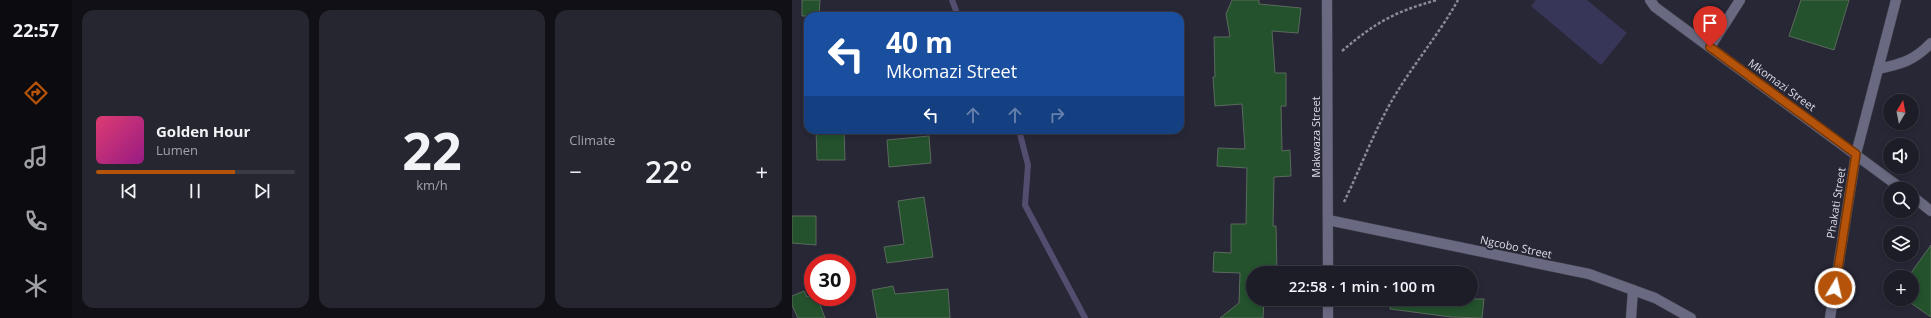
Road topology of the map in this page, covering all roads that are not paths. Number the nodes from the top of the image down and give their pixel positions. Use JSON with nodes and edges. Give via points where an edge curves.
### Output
{"nodes":[{"id":1,"x":1327,"y":0,"type":"edge"},
{"id":2,"x":1650,"y":0,"type":"edge"},
{"id":3,"x":1740,"y":0,"type":"edge"},
{"id":4,"x":1896,"y":0,"type":"edge"},
{"id":5,"x":1931,"y":43,"type":"edge"},
{"id":6,"x":1710,"y":47,"type":"junction"},
{"id":7,"x":1878,"y":69,"type":"junction"},
{"id":8,"x":1856,"y":154,"type":"junction"},
{"id":9,"x":1893,"y":182,"type":"edge"},
{"id":10,"x":1919,"y":202,"type":"edge"},
{"id":11,"x":1931,"y":211,"type":"edge"},
{"id":12,"x":1331,"y":221,"type":"junction"},
{"id":13,"x":1328,"y":266,"type":"edge"},
{"id":14,"x":1633,"y":290,"type":"junction"},
{"id":15,"x":1328,"y":306,"type":"edge"},
{"id":16,"x":1328,"y":318,"type":"edge"},
{"id":17,"x":1631,"y":318,"type":"edge"},
{"id":18,"x":1691,"y":318,"type":"edge"},
{"id":19,"x":1830,"y":318,"type":"edge"}],
"edges":[{"from":1,"to":12,"type":"street","name":"Makwaza Street"},
{"from":2,"to":6,"type":"street","name":"Mkomazi Street","via":[[1655,7]]},
{"from":3,"to":6,"type":"street"},
{"from":4,"to":7,"type":"street","name":"Phakati Street"},
{"from":5,"to":7,"type":"street","via":[[1920,55],[1907,62]]},
{"from":6,"to":8,"type":"street","name":"Mkomazi Street"},
{"from":7,"to":8,"type":"street","name":"Phakati Street"},
{"from":8,"to":9,"type":"street","name":"Mkomazi Street"},
{"from":8,"to":19,"type":"street","name":"Phakati Street"},
{"from":10,"to":11,"type":"street"},
{"from":12,"to":13,"type":"street","name":"Makwaza Street"},
{"from":12,"to":14,"type":"street","name":"Ngcobo Street","via":[[1589,274]]},
{"from":14,"to":17,"type":"street"},
{"from":14,"to":18,"type":"street","name":"Ngcobo Street","via":[[1655,298]]},
{"from":15,"to":16,"type":"street"}]}
